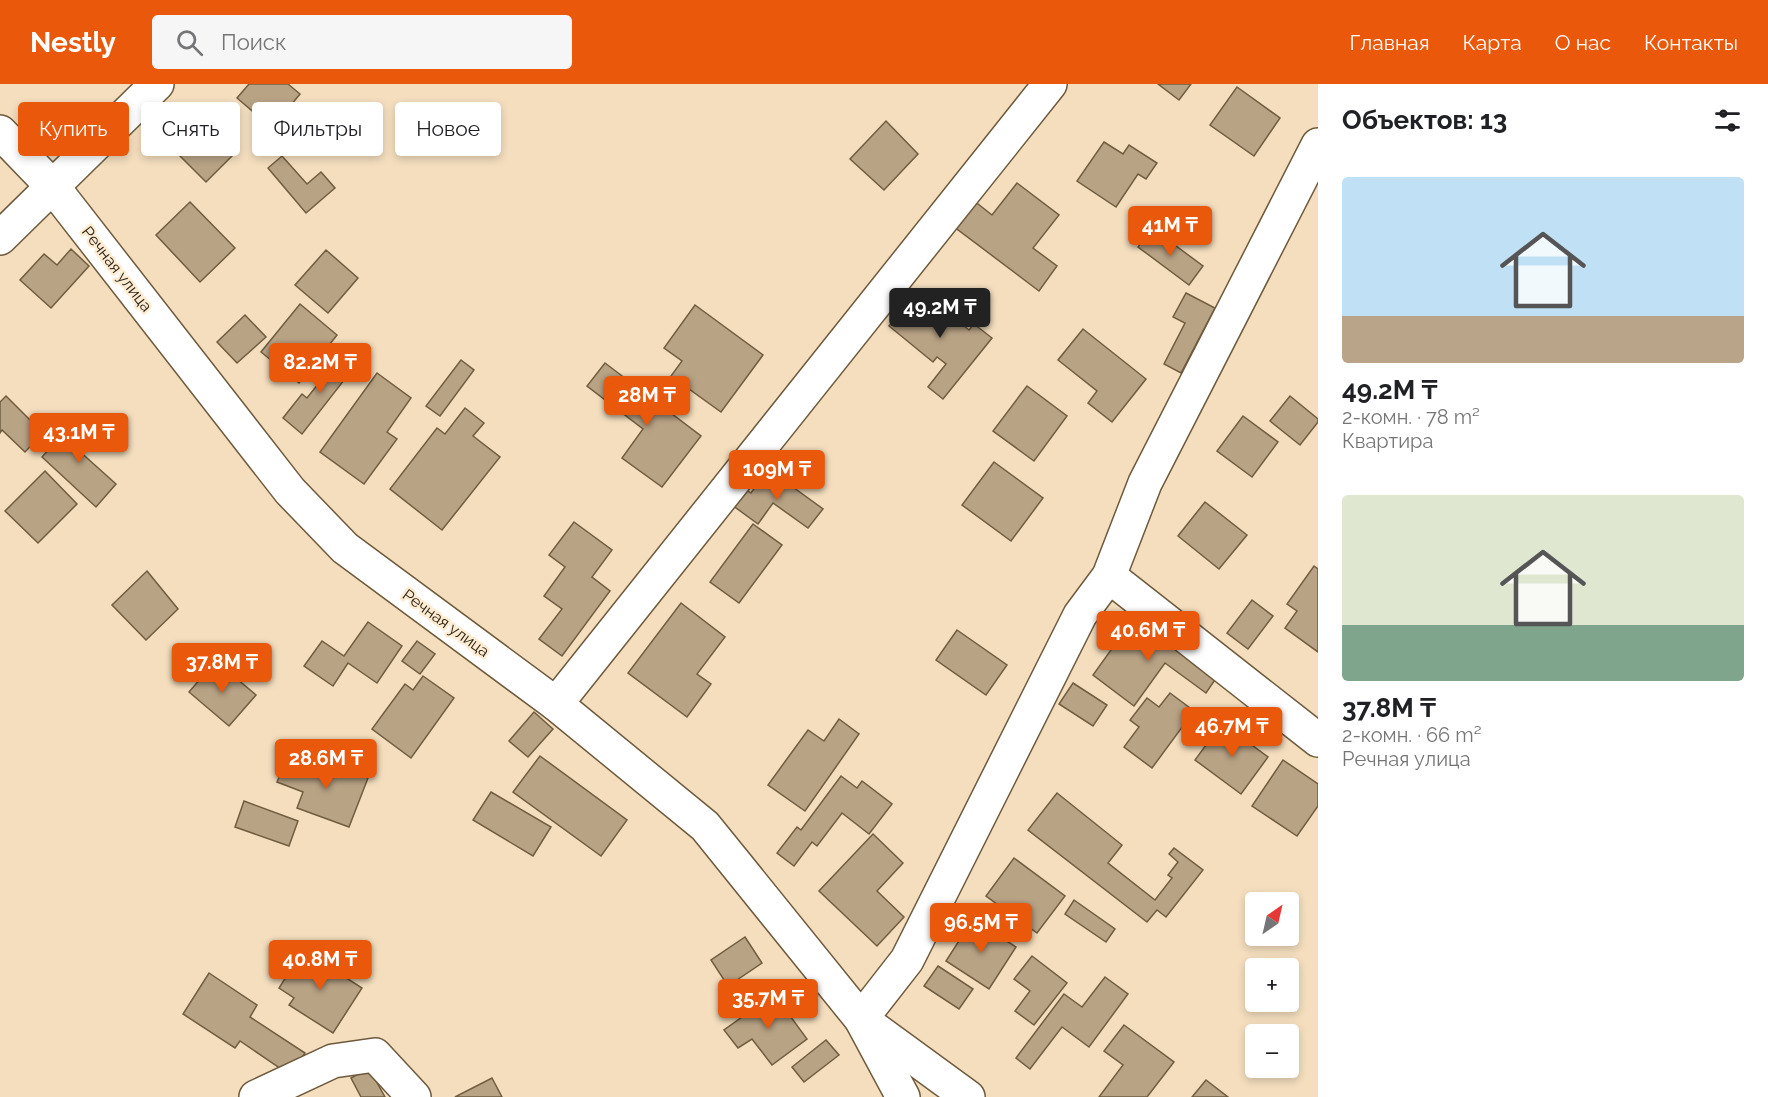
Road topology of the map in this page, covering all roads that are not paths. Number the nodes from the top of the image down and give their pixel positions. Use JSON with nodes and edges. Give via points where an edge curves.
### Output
{"nodes":[{"id":1,"x":157,"y":84,"type":"edge"},
{"id":2,"x":1050,"y":84,"type":"edge"},
{"id":3,"x":0,"y":132,"type":"edge"},
{"id":4,"x":1318,"y":145,"type":"edge"},
{"id":5,"x":53,"y":187,"type":"junction"},
{"id":6,"x":0,"y":238,"type":"edge"},
{"id":7,"x":1109,"y":576,"type":"junction"},
{"id":8,"x":556,"y":704,"type":"junction"},
{"id":9,"x":1318,"y":740,"type":"edge"},
{"id":10,"x":861,"y":1019,"type":"junction"},
{"id":11,"x":256,"y":1097,"type":"edge"},
{"id":12,"x":414,"y":1097,"type":"edge"},
{"id":13,"x":903,"y":1097,"type":"edge"},
{"id":14,"x":968,"y":1097,"type":"edge"}],
"edges":[{"from":1,"to":5,"type":"street"},
{"from":2,"to":8,"type":"street"},
{"from":3,"to":5,"type":"street","name":"Речная улица"},
{"from":4,"to":7,"type":"street","via":[[1145,483]]},
{"from":5,"to":6,"type":"street"},
{"from":5,"to":8,"type":"street","name":"Речная улица","via":[[290,491],[345,548]]},
{"from":7,"to":9,"type":"street"},
{"from":7,"to":10,"type":"street","via":[[1080,615],[907,960]]},
{"from":8,"to":10,"type":"street","name":"Речная улица","via":[[705,826]]},
{"from":10,"to":13,"type":"street","name":"Речная улица"},
{"from":10,"to":14,"type":"street"},
{"from":11,"to":12,"type":"street","via":[[333,1060],[375,1054]]}]}
